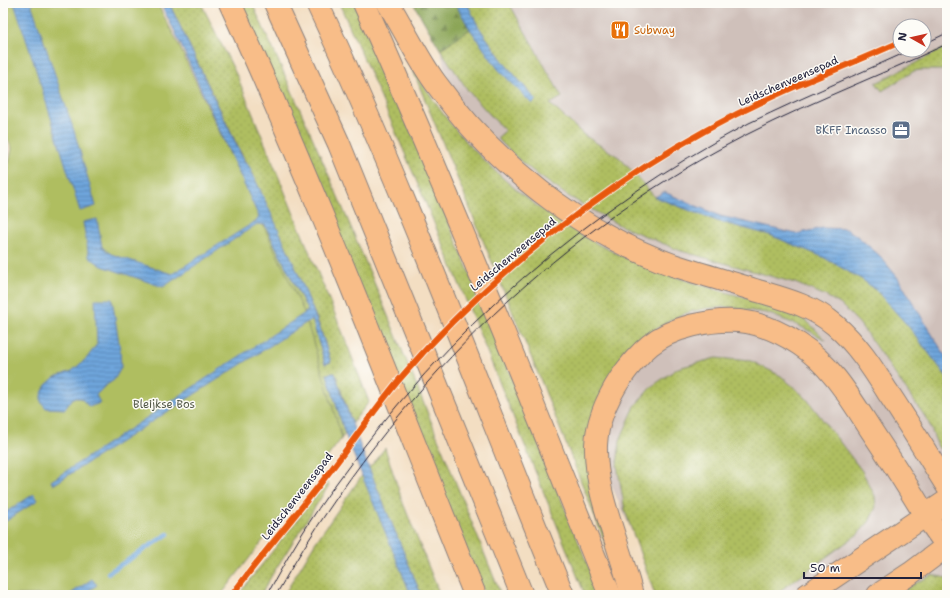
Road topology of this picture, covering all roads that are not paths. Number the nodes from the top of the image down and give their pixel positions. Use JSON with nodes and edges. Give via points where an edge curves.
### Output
{"nodes":[{"id":1,"x":230,"y":3,"type":"edge"},
{"id":2,"x":275,"y":3,"type":"edge"},
{"id":3,"x":317,"y":3,"type":"edge"},
{"id":4,"x":364,"y":3,"type":"edge"},
{"id":5,"x":388,"y":3,"type":"edge"},
{"id":6,"x":947,"y":486,"type":"edge"},
{"id":7,"x":947,"y":501,"type":"edge"},
{"id":8,"x":925,"y":515,"type":"junction"},
{"id":9,"x":947,"y":546,"type":"edge"},
{"id":10,"x":475,"y":595,"type":"edge"},
{"id":11,"x":522,"y":595,"type":"edge"},
{"id":12,"x":563,"y":595,"type":"edge"},
{"id":13,"x":610,"y":595,"type":"edge"},
{"id":14,"x":632,"y":595,"type":"edge"},
{"id":15,"x":808,"y":595,"type":"edge"},
{"id":16,"x":878,"y":595,"type":"edge"}],
"edges":[{"from":1,"to":10,"type":"main road","via":[[340,258]]},
{"from":2,"to":11,"type":"main road","via":[[339,144]]},
{"from":3,"to":12,"type":"main road","via":[[443,292]]},
{"from":4,"to":13,"type":"main road","via":[[516,362]]},
{"from":5,"to":6,"type":"main road","via":[[421,62],[472,128],[558,205],[625,246],[700,274],[795,302],[834,324],[862,353]]},
{"from":7,"to":8,"type":"main road"},
{"from":8,"to":9,"type":"main road"},
{"from":8,"to":14,"type":"main road","via":[[849,398],[816,357],[775,331],[755,324],[739,321],[690,326],[672,332],[651,344],[631,363],[606,403],[598,425],[596,456],[601,490]]},
{"from":8,"to":15,"type":"main road"},
{"from":9,"to":16,"type":"main road"}]}
